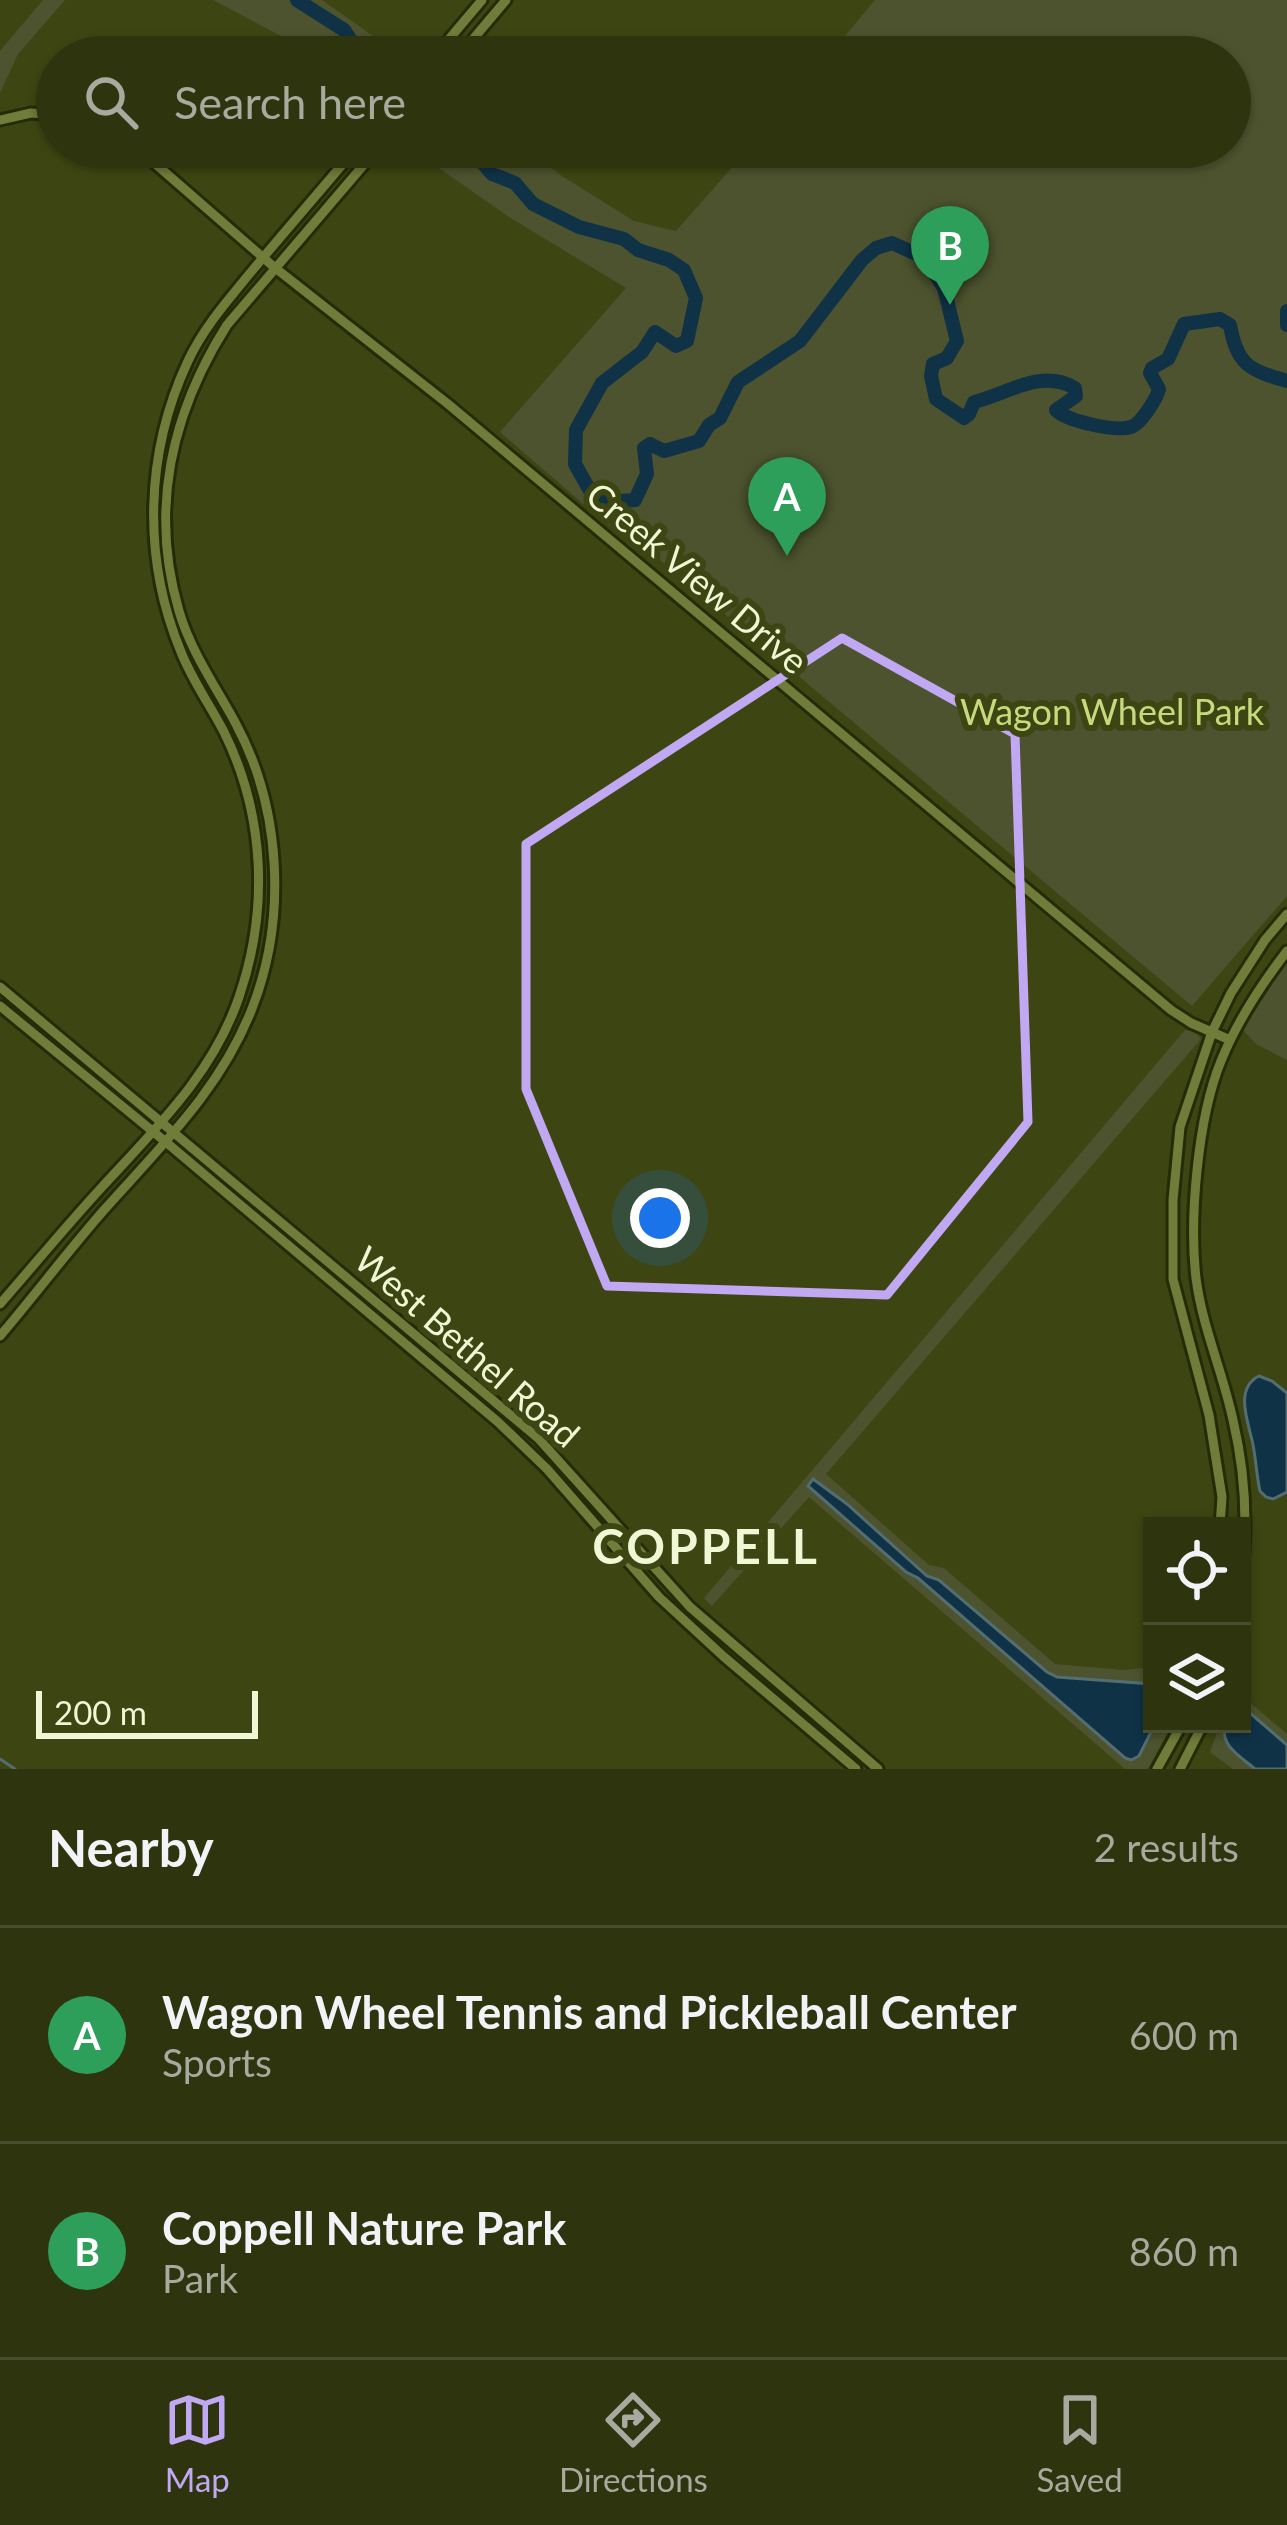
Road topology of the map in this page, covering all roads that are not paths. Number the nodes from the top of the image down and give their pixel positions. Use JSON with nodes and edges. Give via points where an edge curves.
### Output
{"nodes":[{"id":1,"x":482,"y":0,"type":"edge"},
{"id":2,"x":506,"y":0,"type":"edge"},
{"id":3,"x":452,"y":36,"type":"edge"},
{"id":4,"x":476,"y":36,"type":"edge"},
{"id":5,"x":36,"y":113,"type":"edge"},
{"id":6,"x":0,"y":120,"type":"edge"},
{"id":7,"x":160,"y":168,"type":"edge"},
{"id":8,"x":342,"y":168,"type":"edge"},
{"id":9,"x":359,"y":168,"type":"edge"},
{"id":10,"x":361,"y":168,"type":"edge"},
{"id":11,"x":355,"y":175,"type":"junction"},
{"id":12,"x":263,"y":257,"type":"junction"},
{"id":13,"x":274,"y":267,"type":"junction"},
{"id":14,"x":161,"y":436,"type":"junction"},
{"id":15,"x":174,"y":440,"type":"junction"},
{"id":16,"x":236,"y":724,"type":"junction"},
{"id":17,"x":224,"y":732,"type":"junction"},
{"id":18,"x":1287,"y":914,"type":"edge"},
{"id":19,"x":257,"y":916,"type":"junction"},
{"id":20,"x":273,"y":916,"type":"junction"},
{"id":21,"x":1287,"y":951,"type":"edge"},
{"id":22,"x":0,"y":987,"type":"edge"},
{"id":23,"x":0,"y":1006,"type":"edge"},
{"id":24,"x":1211,"y":1032,"type":"junction"},
{"id":25,"x":1230,"y":1040,"type":"junction"},
{"id":26,"x":158,"y":1127,"type":"junction"},
{"id":27,"x":171,"y":1138,"type":"junction"},
{"id":28,"x":0,"y":1304,"type":"edge"},
{"id":29,"x":0,"y":1336,"type":"edge"},
{"id":30,"x":592,"y":1497,"type":"junction"},
{"id":31,"x":581,"y":1507,"type":"junction"},
{"id":32,"x":1221,"y":1517,"type":"edge"},
{"id":33,"x":1247,"y":1517,"type":"edge"},
{"id":34,"x":719,"y":1633,"type":"junction"},
{"id":35,"x":709,"y":1644,"type":"junction"},
{"id":36,"x":1177,"y":1733,"type":"edge"},
{"id":37,"x":1198,"y":1733,"type":"edge"},
{"id":38,"x":856,"y":1769,"type":"edge"},
{"id":39,"x":878,"y":1769,"type":"edge"},
{"id":40,"x":1157,"y":1769,"type":"edge"},
{"id":41,"x":1180,"y":1769,"type":"edge"}],
"edges":[{"from":1,"to":3,"type":"main road"},
{"from":2,"to":4,"type":"main road"},
{"from":5,"to":6,"type":"main road"},
{"from":7,"to":12,"type":"main road","name":"Creek View Drive"},
{"from":8,"to":12,"type":"main road"},
{"from":9,"to":11,"type":"main road"},
{"from":10,"to":11,"type":"main road"},
{"from":11,"to":13,"type":"main road"},
{"from":12,"to":13,"type":"main road","name":"Creek View Drive"},
{"from":12,"to":14,"type":"main road","via":[[196,345]]},
{"from":13,"to":15,"type":"main road","via":[[208,354]]},
{"from":13,"to":24,"type":"main road","name":"Creek View Drive","via":[[1171,1010]]},
{"from":14,"to":15,"type":"main road"},
{"from":14,"to":17,"type":"main road","via":[[153,539],[159,580],[181,652]]},
{"from":15,"to":16,"type":"main road","via":[[167,551],[178,609]]},
{"from":16,"to":17,"type":"main road"},
{"from":16,"to":20,"type":"main road","via":[[271,834]]},
{"from":17,"to":19,"type":"main road","via":[[255,826]]},
{"from":18,"to":24,"type":"main road"},
{"from":19,"to":20,"type":"main road"},
{"from":19,"to":26,"type":"main road","via":[[224,1034]]},
{"from":20,"to":27,"type":"main road","via":[[263,976],[240,1036]]},
{"from":21,"to":25,"type":"main road"},
{"from":22,"to":26,"type":"main road","name":"West Bethel Road"},
{"from":23,"to":26,"type":"main road","name":"West Bethel Road"},
{"from":24,"to":25,"type":"main road","name":"Creek View Drive"},
{"from":24,"to":32,"type":"main road","via":[[1180,1127],[1173,1279],[1210,1415]]},
{"from":25,"to":33,"type":"main road","via":[[1212,1088],[1194,1213],[1196,1280],[1234,1420]]},
{"from":26,"to":27,"type":"main road","name":"West Bethel Road"},
{"from":26,"to":28,"type":"main road"},
{"from":27,"to":29,"type":"main road"},
{"from":27,"to":30,"type":"main road","name":"West Bethel Road","via":[[521,1424]]},
{"from":27,"to":31,"type":"main road","name":"West Bethel Road","via":[[497,1422]]},
{"from":30,"to":31,"type":"main road"},
{"from":30,"to":34,"type":"main road","name":"West Bethel Road"},
{"from":31,"to":35,"type":"main road","name":"West Bethel Road"},
{"from":34,"to":35,"type":"main road"},
{"from":34,"to":39,"type":"main road","name":"West Bethel Road"},
{"from":35,"to":38,"type":"main road","name":"West Bethel Road"},
{"from":36,"to":40,"type":"main road"},
{"from":37,"to":41,"type":"main road"}]}
